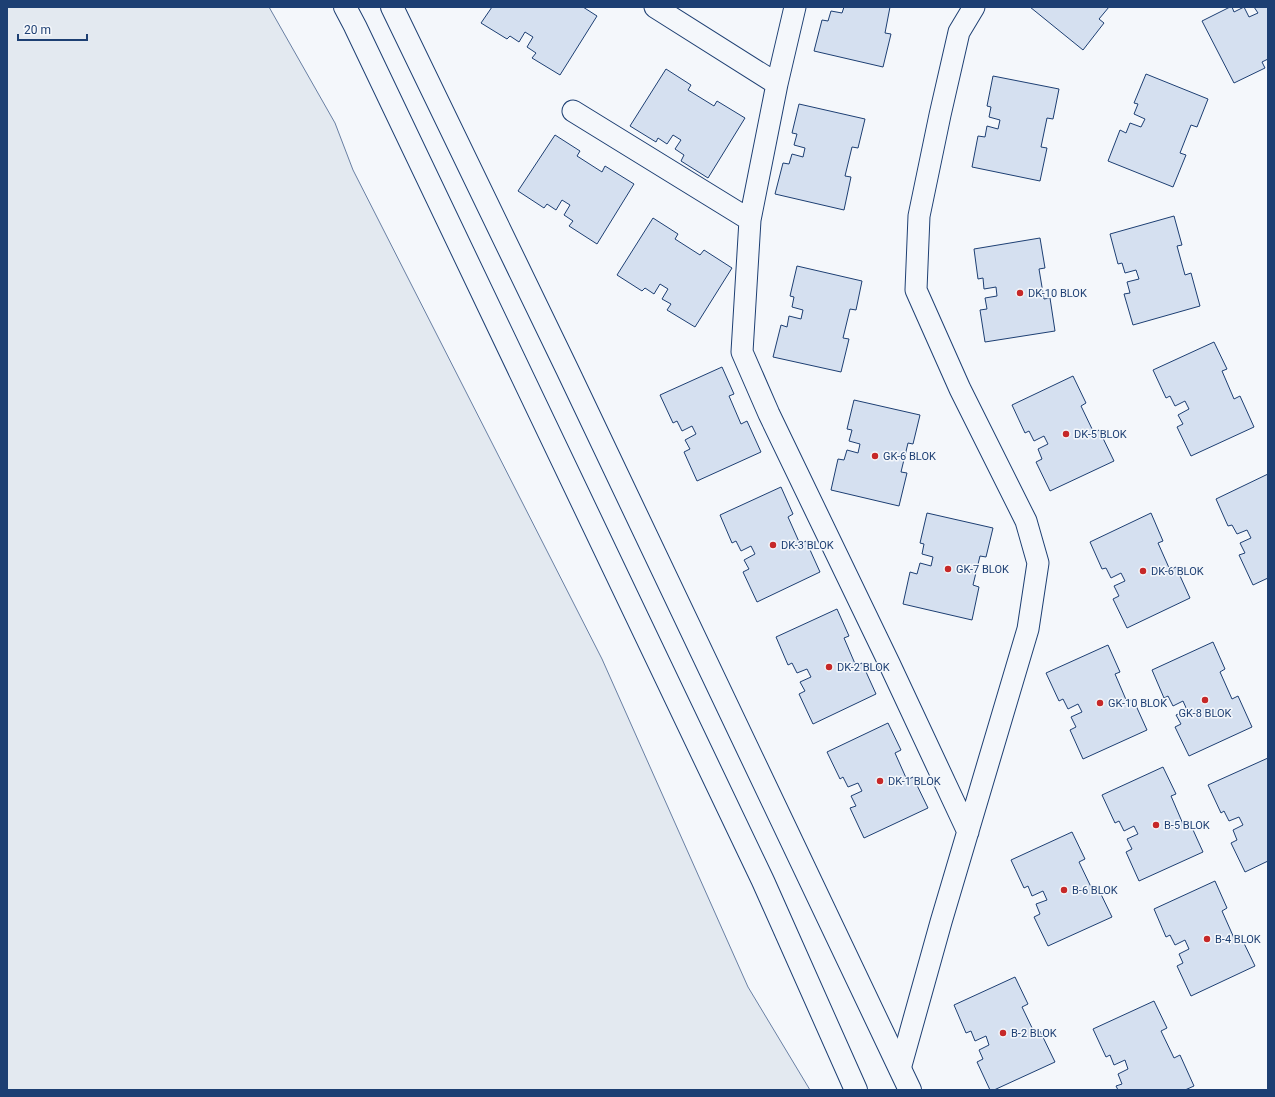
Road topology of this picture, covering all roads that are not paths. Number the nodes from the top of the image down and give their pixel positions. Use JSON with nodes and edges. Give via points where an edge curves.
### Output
{"nodes":[{"id":1,"x":344,"y":7,"type":"edge"},
{"id":2,"x":392,"y":7,"type":"edge"},
{"id":3,"x":655,"y":7,"type":"edge"},
{"id":4,"x":795,"y":7,"type":"edge"},
{"id":5,"x":974,"y":7,"type":"edge"},
{"id":6,"x":777,"y":84,"type":"junction"},
{"id":7,"x":573,"y":111,"type":"dead end"},
{"id":8,"x":750,"y":220,"type":"junction"},
{"id":9,"x":968,"y":832,"type":"junction"},
{"id":10,"x":900,"y":1069,"type":"junction"},
{"id":11,"x":856,"y":1090,"type":"edge"},
{"id":12,"x":910,"y":1090,"type":"edge"}],
"edges":[{"from":1,"to":11,"type":"street","via":[[763,881]]},
{"from":2,"to":10,"type":"street","via":[[567,368]]},
{"from":3,"to":6,"type":"street"},
{"from":4,"to":6,"type":"street"},
{"from":5,"to":9,"type":"street","via":[[959,32],[919,216],[916,290],[960,389],[1026,522],[1038,564],[1028,629]]},
{"from":6,"to":8,"type":"street"},
{"from":7,"to":8,"type":"street"},
{"from":8,"to":9,"type":"street","via":[[742,352]]},
{"from":9,"to":10,"type":"street"},
{"from":10,"to":12,"type":"street"}]}
